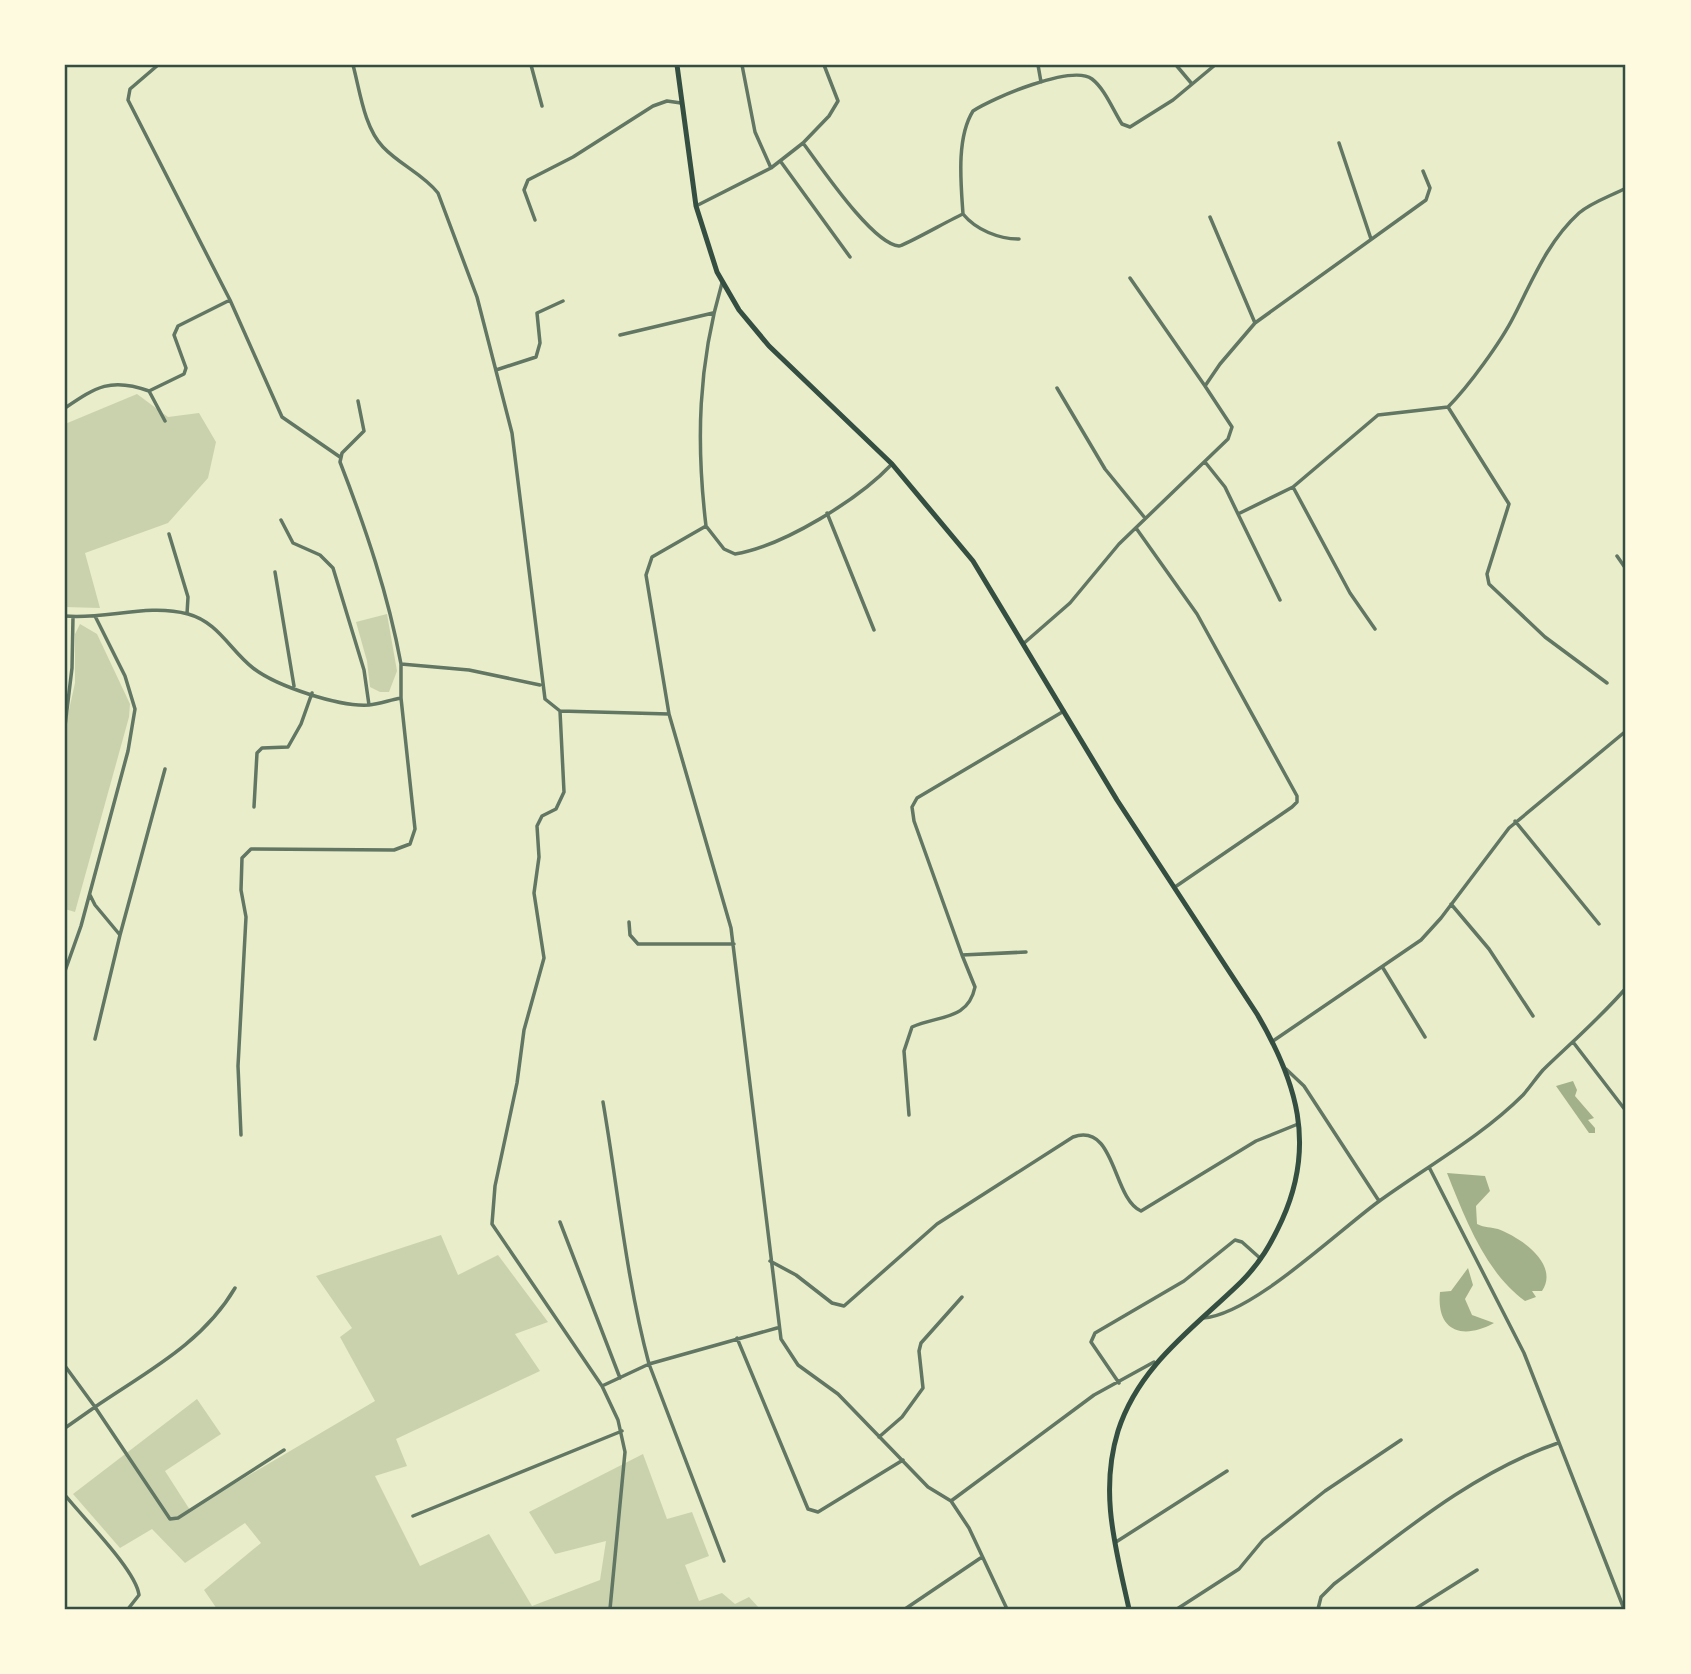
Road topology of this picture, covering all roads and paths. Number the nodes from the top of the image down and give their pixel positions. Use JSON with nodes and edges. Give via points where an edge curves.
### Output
{"nodes":[{"id":1,"x":158,"y":65,"type":"edge"},
{"id":2,"x":353,"y":65,"type":"edge"},
{"id":3,"x":531,"y":65,"type":"edge"},
{"id":4,"x":677,"y":65,"type":"edge"},
{"id":5,"x":742,"y":65,"type":"edge"},
{"id":6,"x":824,"y":65,"type":"edge"},
{"id":7,"x":1038,"y":65,"type":"edge"},
{"id":8,"x":1176,"y":65,"type":"edge"},
{"id":9,"x":1215,"y":65,"type":"edge"},
{"id":10,"x":1041,"y":82,"type":"junction"},
{"id":11,"x":1192,"y":84,"type":"junction"},
{"id":12,"x":681,"y":103,"type":"junction"},
{"id":13,"x":542,"y":106,"type":"dead end"},
{"id":14,"x":803,"y":143,"type":"junction"},
{"id":15,"x":1339,"y":143,"type":"dead end"},
{"id":16,"x":781,"y":162,"type":"junction"},
{"id":17,"x":771,"y":168,"type":"junction"},
{"id":18,"x":1423,"y":172,"type":"dead end"},
{"id":19,"x":1626,"y":188,"type":"edge"},
{"id":20,"x":696,"y":206,"type":"junction"},
{"id":21,"x":963,"y":214,"type":"junction"},
{"id":22,"x":1210,"y":217,"type":"dead end"},
{"id":23,"x":535,"y":220,"type":"dead end"},
{"id":24,"x":1018,"y":239,"type":"dead end"},
{"id":25,"x":1371,"y":239,"type":"junction"},
{"id":26,"x":850,"y":257,"type":"dead end"},
{"id":27,"x":1130,"y":278,"type":"dead end"},
{"id":28,"x":722,"y":282,"type":"junction"},
{"id":29,"x":230,"y":300,"type":"junction"},
{"id":30,"x":563,"y":301,"type":"dead end"},
{"id":31,"x":713,"y":313,"type":"junction"},
{"id":32,"x":1255,"y":323,"type":"junction"},
{"id":33,"x":620,"y":335,"type":"dead end"},
{"id":34,"x":496,"y":370,"type":"junction"},
{"id":35,"x":1205,"y":386,"type":"junction"},
{"id":36,"x":1058,"y":388,"type":"dead end"},
{"id":37,"x":149,"y":391,"type":"junction"},
{"id":38,"x":358,"y":401,"type":"dead end"},
{"id":39,"x":1448,"y":407,"type":"junction"},
{"id":40,"x":65,"y":408,"type":"edge"},
{"id":41,"x":165,"y":421,"type":"dead end"},
{"id":42,"x":340,"y":457,"type":"junction"},
{"id":43,"x":1205,"y":462,"type":"junction"},
{"id":44,"x":892,"y":464,"type":"junction"},
{"id":45,"x":1293,"y":487,"type":"junction"},
{"id":46,"x":827,"y":513,"type":"junction"},
{"id":47,"x":1238,"y":514,"type":"junction"},
{"id":48,"x":1146,"y":518,"type":"junction"},
{"id":49,"x":281,"y":520,"type":"dead end"},
{"id":50,"x":706,"y":526,"type":"junction"},
{"id":51,"x":1135,"y":527,"type":"junction"},
{"id":52,"x":169,"y":534,"type":"dead end"},
{"id":53,"x":1617,"y":556,"type":"dead end"},
{"id":54,"x":1626,"y":569,"type":"edge"},
{"id":55,"x":275,"y":572,"type":"dead end"},
{"id":56,"x":1280,"y":600,"type":"dead end"},
{"id":57,"x":187,"y":614,"type":"junction"},
{"id":58,"x":65,"y":615,"type":"edge"},
{"id":59,"x":95,"y":616,"type":"junction"},
{"id":60,"x":73,"y":617,"type":"junction"},
{"id":61,"x":1375,"y":629,"type":"dead end"},
{"id":62,"x":874,"y":630,"type":"dead end"},
{"id":63,"x":1023,"y":644,"type":"junction"},
{"id":64,"x":401,"y":664,"type":"junction"},
{"id":65,"x":1607,"y":682,"type":"dead end"},
{"id":66,"x":541,"y":685,"type":"junction"},
{"id":67,"x":294,"y":686,"type":"junction"},
{"id":68,"x":312,"y":693,"type":"junction"},
{"id":69,"x":401,"y":698,"type":"junction"},
{"id":70,"x":369,"y":705,"type":"junction"},
{"id":71,"x":560,"y":711,"type":"junction"},
{"id":72,"x":1064,"y":711,"type":"junction"},
{"id":73,"x":669,"y":715,"type":"junction"},
{"id":74,"x":65,"y":726,"type":"edge"},
{"id":75,"x":1626,"y":731,"type":"edge"},
{"id":76,"x":165,"y":769,"type":"dead end"},
{"id":77,"x":254,"y":807,"type":"dead end"},
{"id":78,"x":1515,"y":821,"type":"junction"},
{"id":79,"x":1174,"y":888,"type":"junction"},
{"id":80,"x":89,"y":893,"type":"junction"},
{"id":81,"x":1451,"y":904,"type":"junction"},
{"id":82,"x":629,"y":922,"type":"dead end"},
{"id":83,"x":1599,"y":923,"type":"dead end"},
{"id":84,"x":120,"y":934,"type":"junction"},
{"id":85,"x":734,"y":944,"type":"junction"},
{"id":86,"x":1026,"y":952,"type":"dead end"},
{"id":87,"x":962,"y":955,"type":"junction"},
{"id":88,"x":1383,"y":968,"type":"junction"},
{"id":89,"x":65,"y":971,"type":"edge"},
{"id":90,"x":1626,"y":988,"type":"edge"},
{"id":91,"x":1533,"y":1016,"type":"dead end"},
{"id":92,"x":1425,"y":1037,"type":"dead end"},
{"id":93,"x":95,"y":1039,"type":"dead end"},
{"id":94,"x":1273,"y":1041,"type":"junction"},
{"id":95,"x":1573,"y":1042,"type":"junction"},
{"id":96,"x":1284,"y":1068,"type":"junction"},
{"id":97,"x":604,"y":1102,"type":"dead end"},
{"id":98,"x":1626,"y":1111,"type":"edge"},
{"id":99,"x":909,"y":1115,"type":"dead end"},
{"id":100,"x":1300,"y":1124,"type":"junction"},
{"id":101,"x":241,"y":1135,"type":"dead end"},
{"id":102,"x":1429,"y":1167,"type":"junction"},
{"id":103,"x":1379,"y":1202,"type":"junction"},
{"id":104,"x":560,"y":1222,"type":"dead end"},
{"id":105,"x":1262,"y":1260,"type":"junction"},
{"id":106,"x":770,"y":1261,"type":"junction"},
{"id":107,"x":234,"y":1288,"type":"dead end"},
{"id":108,"x":962,"y":1297,"type":"dead end"},
{"id":109,"x":1203,"y":1318,"type":"junction"},
{"id":110,"x":777,"y":1328,"type":"junction"},
{"id":111,"x":737,"y":1338,"type":"junction"},
{"id":112,"x":1154,"y":1363,"type":"junction"},
{"id":113,"x":649,"y":1364,"type":"junction"},
{"id":114,"x":65,"y":1366,"type":"edge"},
{"id":115,"x":620,"y":1378,"type":"junction"},
{"id":116,"x":1119,"y":1383,"type":"junction"},
{"id":117,"x":602,"y":1386,"type":"junction"},
{"id":118,"x":95,"y":1407,"type":"junction"},
{"id":119,"x":65,"y":1429,"type":"edge"},
{"id":120,"x":622,"y":1431,"type":"junction"},
{"id":121,"x":879,"y":1437,"type":"junction"},
{"id":122,"x":1401,"y":1440,"type":"dead end"},
{"id":123,"x":1558,"y":1443,"type":"junction"},
{"id":124,"x":284,"y":1450,"type":"dead end"},
{"id":125,"x":903,"y":1460,"type":"junction"},
{"id":126,"x":1227,"y":1471,"type":"dead end"},
{"id":127,"x":65,"y":1495,"type":"edge"},
{"id":128,"x":951,"y":1501,"type":"junction"},
{"id":129,"x":413,"y":1516,"type":"dead end"},
{"id":130,"x":1114,"y":1543,"type":"junction"},
{"id":131,"x":982,"y":1558,"type":"junction"},
{"id":132,"x":724,"y":1561,"type":"dead end"},
{"id":133,"x":1477,"y":1570,"type":"dead end"},
{"id":134,"x":128,"y":1609,"type":"edge"},
{"id":135,"x":610,"y":1609,"type":"edge"},
{"id":136,"x":905,"y":1609,"type":"edge"},
{"id":137,"x":1007,"y":1609,"type":"edge"},
{"id":138,"x":1129,"y":1609,"type":"edge"},
{"id":139,"x":1177,"y":1609,"type":"edge"},
{"id":140,"x":1318,"y":1609,"type":"edge"},
{"id":141,"x":1415,"y":1609,"type":"edge"},
{"id":142,"x":1624,"y":1609,"type":"edge"}],
"edges":[{"from":1,"to":29,"type":"street","via":[[130,89],[128,100]]},
{"from":2,"to":34,"type":"street","via":[[374,135],[383,148],[429,183],[444,204],[477,297]]},
{"from":3,"to":13,"type":"street"},
{"from":4,"to":12,"type":"main road"},
{"from":5,"to":17,"type":"street","via":[[755,132]]},
{"from":6,"to":14,"type":"street","via":[[838,101]]},
{"from":7,"to":10,"type":"street"},
{"from":8,"to":11,"type":"street"},
{"from":9,"to":11,"type":"street"},
{"from":10,"to":11,"type":"street","via":[[1082,74],[1091,79],[1125,127]]},
{"from":10,"to":21,"type":"street","via":[[980,107],[969,119],[961,184]]},
{"from":12,"to":20,"type":"main road"},
{"from":12,"to":23,"type":"street","via":[[653,106],[528,180],[524,190]]},
{"from":14,"to":16,"type":"street"},
{"from":14,"to":21,"type":"street","via":[[853,209],[891,243],[905,244]]},
{"from":15,"to":25,"type":"street"},
{"from":16,"to":17,"type":"street"},
{"from":16,"to":26,"type":"street"},
{"from":17,"to":20,"type":"street"},
{"from":18,"to":25,"type":"street","via":[[1430,188],[1426,200]]},
{"from":19,"to":39,"type":"street","via":[[1577,215],[1541,261],[1496,344]]},
{"from":20,"to":28,"type":"main road"},
{"from":21,"to":24,"type":"street","via":[[986,231]]},
{"from":22,"to":32,"type":"street"},
{"from":25,"to":32,"type":"street"},
{"from":27,"to":35,"type":"street"},
{"from":28,"to":31,"type":"street"},
{"from":28,"to":44,"type":"main road","via":[[769,346]]},
{"from":29,"to":37,"type":"street","via":[[178,326],[174,335],[184,374]]},
{"from":29,"to":42,"type":"street","via":[[282,417]]},
{"from":30,"to":34,"type":"street","via":[[537,313],[540,343],[536,357]]},
{"from":31,"to":33,"type":"street"},
{"from":31,"to":50,"type":"street","via":[[699,414]]},
{"from":32,"to":35,"type":"street"},
{"from":34,"to":66,"type":"street","via":[[512,433]]},
{"from":35,"to":43,"type":"street","via":[[1232,427],[1228,439]]},
{"from":36,"to":48,"type":"street","via":[[1105,469]]},
{"from":37,"to":40,"type":"street","via":[[117,384],[98,386]]},
{"from":37,"to":41,"type":"street"},
{"from":38,"to":42,"type":"street","via":[[364,431]]},
{"from":39,"to":45,"type":"street","via":[[1378,415]]},
{"from":39,"to":65,"type":"street","via":[[1509,504],[1489,584],[1545,637]]},
{"from":42,"to":64,"type":"street","via":[[373,547]]},
{"from":43,"to":47,"type":"street"},
{"from":43,"to":48,"type":"street"},
{"from":44,"to":46,"type":"street","via":[[855,498]]},
{"from":44,"to":63,"type":"main road","via":[[973,561]]},
{"from":45,"to":47,"type":"street"},
{"from":45,"to":61,"type":"street","via":[[1350,593]]},
{"from":46,"to":50,"type":"street","via":[[736,554],[724,549]]},
{"from":46,"to":62,"type":"street"},
{"from":47,"to":56,"type":"street"},
{"from":48,"to":51,"type":"street"},
{"from":49,"to":70,"type":"street","via":[[293,543],[320,555],[333,568],[364,670]]},
{"from":50,"to":73,"type":"street","via":[[652,557],[646,566]]},
{"from":51,"to":63,"type":"street","via":[[1070,603]]},
{"from":51,"to":79,"type":"street","via":[[1197,614],[1297,796],[1292,807]]},
{"from":52,"to":57,"type":"street","via":[[188,597]]},
{"from":53,"to":54,"type":"street"},
{"from":55,"to":67,"type":"street"},
{"from":57,"to":59,"type":"street"},
{"from":57,"to":67,"type":"street","via":[[218,631],[252,667]]},
{"from":58,"to":60,"type":"street"},
{"from":59,"to":60,"type":"street"},
{"from":59,"to":80,"type":"street","via":[[125,676],[135,709]]},
{"from":60,"to":74,"type":"street"},
{"from":63,"to":72,"type":"main road"},
{"from":64,"to":66,"type":"street","via":[[469,670]]},
{"from":64,"to":69,"type":"street"},
{"from":66,"to":71,"type":"street","via":[[545,699]]},
{"from":67,"to":68,"type":"street"},
{"from":68,"to":70,"type":"street"},
{"from":68,"to":77,"type":"street","via":[[288,747],[262,748],[257,753]]},
{"from":69,"to":70,"type":"street"},
{"from":69,"to":101,"type":"street","via":[[415,829],[410,844],[394,850],[251,849],[242,858],[246,917],[238,1066]]},
{"from":71,"to":73,"type":"street"},
{"from":71,"to":117,"type":"street","via":[[564,792],[556,808],[542,816],[537,826],[534,893],[544,958],[524,1030],[492,1224]]},
{"from":72,"to":79,"type":"main road"},
{"from":72,"to":87,"type":"street","via":[[913,803],[914,821]]},
{"from":73,"to":85,"type":"street"},
{"from":75,"to":78,"type":"street"},
{"from":76,"to":84,"type":"street"},
{"from":78,"to":81,"type":"street"},
{"from":78,"to":83,"type":"street"},
{"from":79,"to":94,"type":"main road"},
{"from":80,"to":84,"type":"street"},
{"from":80,"to":89,"type":"street"},
{"from":81,"to":88,"type":"street","via":[[1421,940]]},
{"from":81,"to":91,"type":"street","via":[[1489,949]]},
{"from":82,"to":85,"type":"street","via":[[630,935],[638,944]]},
{"from":84,"to":93,"type":"street"},
{"from":85,"to":106,"type":"street"},
{"from":86,"to":87,"type":"street"},
{"from":87,"to":99,"type":"street","via":[[975,987],[967,1007],[919,1024],[907,1034]]},
{"from":88,"to":92,"type":"street"},
{"from":88,"to":94,"type":"street"},
{"from":90,"to":95,"type":"street"},
{"from":94,"to":96,"type":"main road"},
{"from":95,"to":98,"type":"street"},
{"from":95,"to":102,"type":"street","via":[[1523,1094]]},
{"from":96,"to":100,"type":"main road"},
{"from":96,"to":103,"type":"street","via":[[1304,1086]]},
{"from":97,"to":113,"type":"street","via":[[629,1278]]},
{"from":100,"to":105,"type":"main road","via":[[1295,1187]]},
{"from":100,"to":106,"type":"street","via":[[1256,1141],[1141,1211],[1128,1200],[1095,1137],[1084,1133],[1073,1137],[937,1224],[844,1306],[832,1303]]},
{"from":102,"to":103,"type":"street"},
{"from":102,"to":123,"type":"street","via":[[1524,1353]]},
{"from":103,"to":109,"type":"street","via":[[1261,1292],[1214,1318]]},
{"from":104,"to":115,"type":"street"},
{"from":105,"to":109,"type":"main road"},
{"from":105,"to":116,"type":"street","via":[[1235,1240],[1184,1281],[1095,1333],[1091,1342]]},
{"from":106,"to":110,"type":"street"},
{"from":107,"to":118,"type":"street","via":[[193,1341]]},
{"from":108,"to":121,"type":"street","via":[[921,1343],[923,1388]]},
{"from":109,"to":112,"type":"main road"},
{"from":110,"to":111,"type":"street"},
{"from":110,"to":121,"type":"street","via":[[798,1365],[838,1394]]},
{"from":111,"to":113,"type":"street"},
{"from":111,"to":125,"type":"street","via":[[807,1509],[818,1512]]},
{"from":112,"to":116,"type":"street"},
{"from":112,"to":130,"type":"main road","via":[[1129,1404],[1113,1449],[1108,1502]]},
{"from":113,"to":115,"type":"street"},
{"from":113,"to":132,"type":"street"},
{"from":114,"to":118,"type":"street"},
{"from":115,"to":117,"type":"street"},
{"from":116,"to":128,"type":"street","via":[[1038,1434]]},
{"from":117,"to":120,"type":"street"},
{"from":118,"to":119,"type":"street"},
{"from":118,"to":124,"type":"street","via":[[170,1519]]},
{"from":120,"to":129,"type":"street"},
{"from":120,"to":135,"type":"street","via":[[625,1471]]},
{"from":121,"to":125,"type":"street"},
{"from":122,"to":139,"type":"street","via":[[1263,1540],[1239,1569]]},
{"from":123,"to":140,"type":"street","via":[[1530,1453],[1441,1504],[1334,1584],[1321,1597]]},
{"from":123,"to":142,"type":"street"},
{"from":125,"to":128,"type":"street","via":[[928,1487]]},
{"from":126,"to":130,"type":"street"},
{"from":127,"to":134,"type":"street","via":[[138,1587],[139,1595]]},
{"from":128,"to":131,"type":"street"},
{"from":130,"to":138,"type":"main road"},
{"from":131,"to":136,"type":"street"},
{"from":131,"to":137,"type":"street"},
{"from":133,"to":141,"type":"street"}]}
